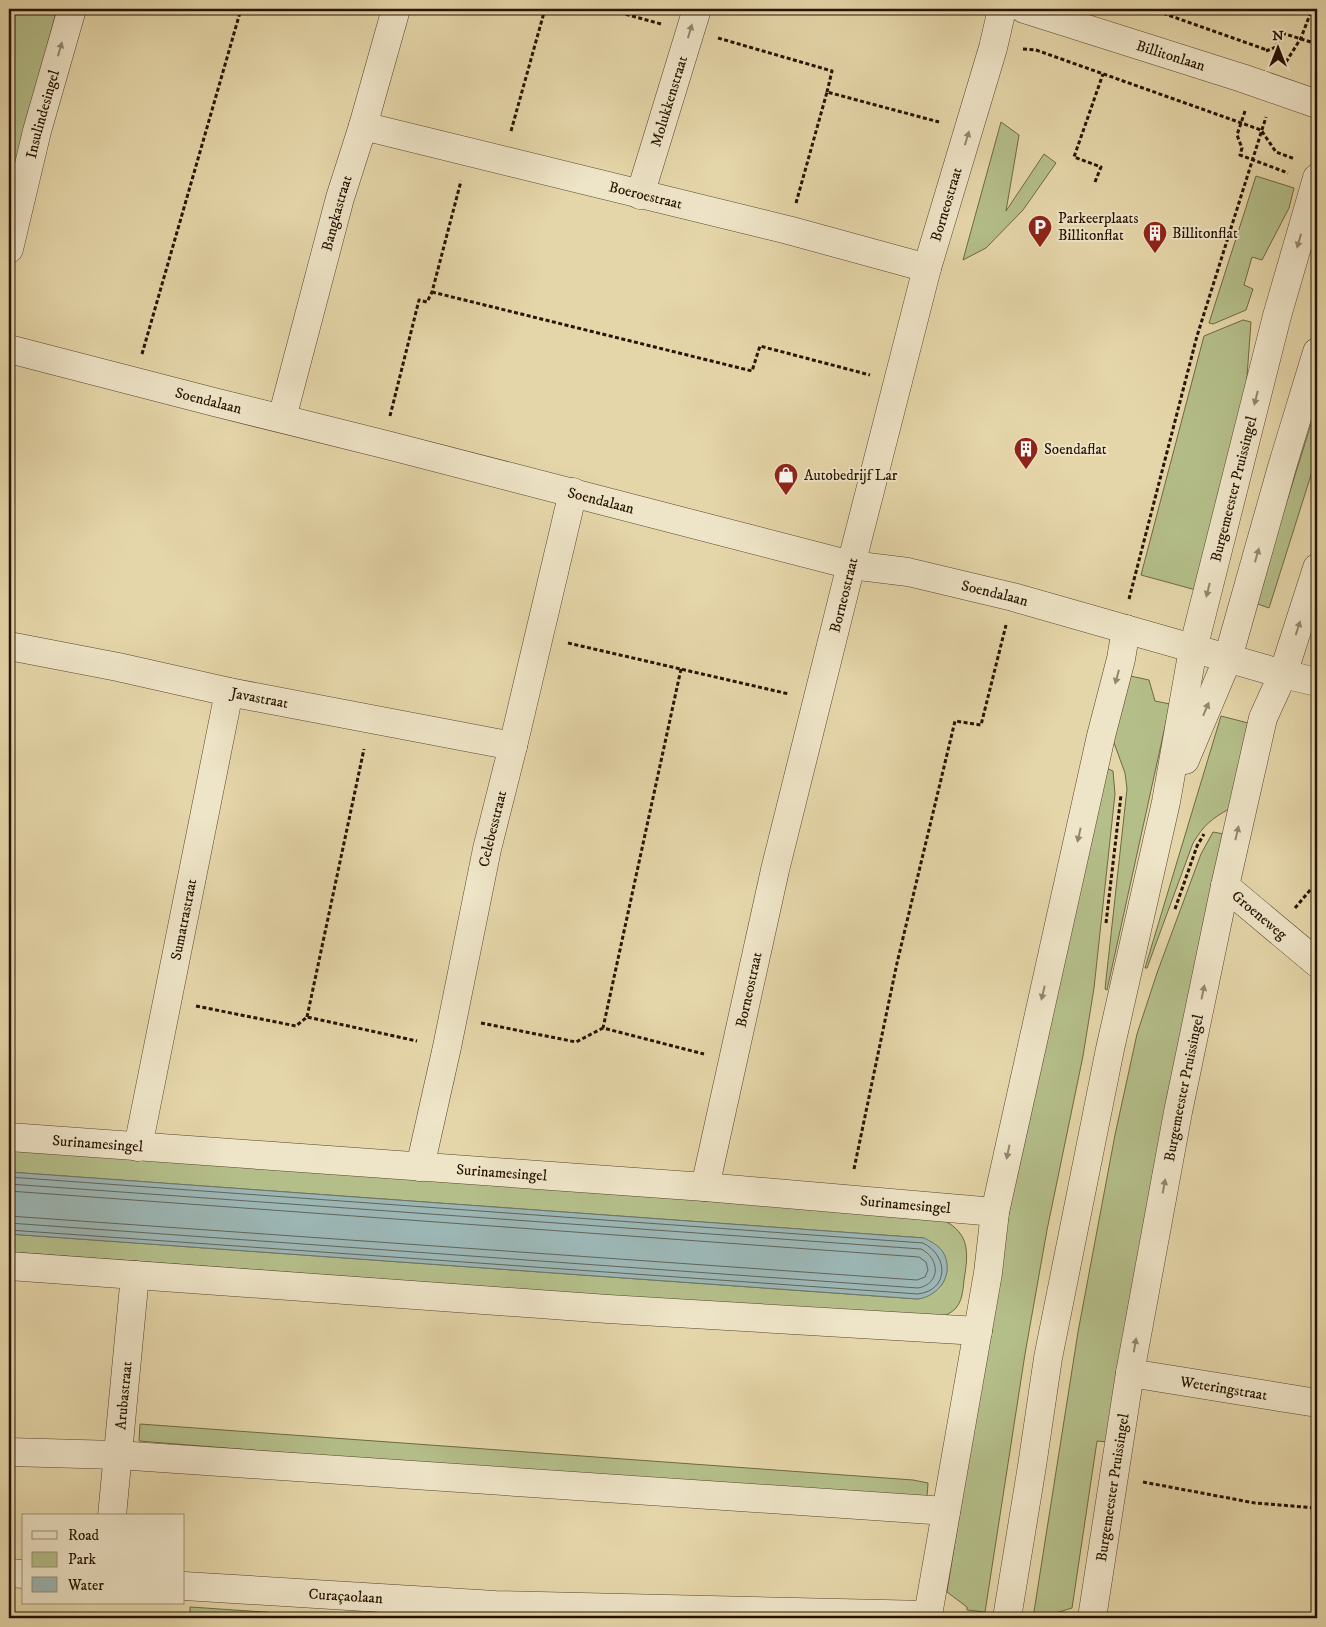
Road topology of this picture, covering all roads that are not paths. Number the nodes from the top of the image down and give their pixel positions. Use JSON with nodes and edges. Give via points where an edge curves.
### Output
{"nodes":[{"id":1,"x":72,"y":9,"type":"edge"},
{"id":2,"x":396,"y":9,"type":"edge"},
{"id":3,"x":1002,"y":9,"type":"edge"},
{"id":4,"x":1024,"y":9,"type":"edge"},
{"id":5,"x":694,"y":19,"type":"edge"},
{"id":6,"x":1317,"y":104,"type":"edge"},
{"id":7,"x":363,"y":126,"type":"junction"},
{"id":8,"x":1304,"y":171,"type":"edge"},
{"id":9,"x":640,"y":195,"type":"junction"},
{"id":10,"x":9,"y":249,"type":"edge"},
{"id":11,"x":927,"y":268,"type":"junction"},
{"id":12,"x":9,"y":349,"type":"edge"},
{"id":13,"x":1317,"y":352,"type":"edge"},
{"id":14,"x":282,"y":418,"type":"junction"},
{"id":15,"x":572,"y":492,"type":"junction"},
{"id":16,"x":851,"y":565,"type":"junction"},
{"id":17,"x":1317,"y":568,"type":"edge"},
{"id":18,"x":1126,"y":629,"type":"junction"},
{"id":19,"x":9,"y":646,"type":"edge"},
{"id":20,"x":1193,"y":649,"type":"junction"},
{"id":21,"x":1228,"y":658,"type":"junction"},
{"id":22,"x":1283,"y":674,"type":"junction"},
{"id":23,"x":1317,"y":682,"type":"edge"},
{"id":24,"x":229,"y":692,"type":"junction"},
{"id":25,"x":513,"y":746,"type":"junction"},
{"id":26,"x":1166,"y":802,"type":"junction"},
{"id":27,"x":1224,"y":886,"type":"junction"},
{"id":28,"x":1317,"y":963,"type":"edge"},
{"id":29,"x":9,"y":1137,"type":"edge"},
{"id":30,"x":138,"y":1147,"type":"junction"},
{"id":31,"x":420,"y":1167,"type":"junction"},
{"id":32,"x":705,"y":1187,"type":"junction"},
{"id":33,"x":995,"y":1212,"type":"junction"},
{"id":34,"x":9,"y":1266,"type":"edge"},
{"id":35,"x":135,"y":1276,"type":"junction"},
{"id":36,"x":978,"y":1331,"type":"junction"},
{"id":37,"x":1130,"y":1373,"type":"junction"},
{"id":38,"x":1317,"y":1403,"type":"edge"},
{"id":39,"x":9,"y":1452,"type":"edge"},
{"id":40,"x":117,"y":1455,"type":"junction"},
{"id":41,"x":946,"y":1511,"type":"junction"},
{"id":42,"x":112,"y":1514,"type":"edge"},
{"id":43,"x":9,"y":1572,"type":"edge"},
{"id":44,"x":22,"y":1574,"type":"edge"},
{"id":45,"x":185,"y":1586,"type":"edge"},
{"id":46,"x":872,"y":1616,"type":"edge"},
{"id":47,"x":1007,"y":1618,"type":"edge"},
{"id":48,"x":1092,"y":1618,"type":"edge"}],
"edges":[{"from":10,"to":1,"type":"street","name":"Insulindesingel","one_way":true,"via":[[37,131]]},
{"from":2,"to":7,"type":"street","name":"Bangkastraat"},
{"from":11,"to":3,"type":"street","name":"Borneostraat","one_way":true},
{"from":4,"to":6,"type":"street","name":"Billitonlaan"},
{"from":9,"to":5,"type":"street","name":"Molukkenstraat","one_way":true},
{"from":7,"to":9,"type":"street","name":"Boeroestraat"},
{"from":7,"to":14,"type":"street","name":"Bangkastraat","via":[[340,198]]},
{"from":8,"to":20,"type":"street","name":"Burgemeester Pruissingel","one_way":true,"via":[[1277,316]]},
{"from":9,"to":11,"type":"street","name":"Boeroestraat","via":[[788,230]]},
{"from":11,"to":16,"type":"street","name":"Borneostraat"},
{"from":12,"to":14,"type":"street","name":"Soendalaan"},
{"from":21,"to":13,"type":"street","name":"Burgemeester Pruissingel","one_way":true},
{"from":14,"to":15,"type":"street","name":"Soendalaan"},
{"from":15,"to":16,"type":"street","name":"Soendalaan"},
{"from":15,"to":25,"type":"street","name":"Celebesstraat"},
{"from":16,"to":18,"type":"street","name":"Soendalaan","via":[[908,572]]},
{"from":16,"to":32,"type":"street","name":"Borneostraat","via":[[775,870]]},
{"from":22,"to":17,"type":"street","name":"Burgemeester Pruissingel","one_way":true},
{"from":18,"to":20,"type":"street","name":"Soendalaan"},
{"from":18,"to":33,"type":"street","one_way":true},
{"from":19,"to":24,"type":"street","name":"Javastraat"},
{"from":20,"to":21,"type":"street","name":"Soendalaan"},
{"from":20,"to":26,"type":"street","name":"Burgemeester Pruissingel"},
{"from":21,"to":22,"type":"street","name":"Soendalaan"},
{"from":26,"to":21,"type":"street","name":"Burgemeester Pruissingel","one_way":true},
{"from":22,"to":23,"type":"street","name":"Soendalaan"},
{"from":27,"to":22,"type":"street","name":"Burgemeester Pruissingel","one_way":true,"via":[[1263,718]]},
{"from":24,"to":25,"type":"street","name":"Javastraat"},
{"from":24,"to":30,"type":"street","name":"Sumatrastraat"},
{"from":25,"to":31,"type":"street","name":"Celebesstraat","via":[[487,849]]},
{"from":26,"to":47,"type":"street","name":"Burgemeester Pruissingel","via":[[1110,1049],[1048,1358]]},
{"from":27,"to":28,"type":"street","name":"Groeneweg"},
{"from":37,"to":27,"type":"street","name":"Burgemeester Pruissingel","one_way":true},
{"from":29,"to":30,"type":"street","name":"Surinamesingel"},
{"from":30,"to":31,"type":"street","name":"Surinamesingel"},
{"from":31,"to":32,"type":"street","name":"Surinamesingel"},
{"from":32,"to":33,"type":"street","name":"Surinamesingel"},
{"from":33,"to":36,"type":"street"},
{"from":34,"to":35,"type":"street"},
{"from":35,"to":36,"type":"street"},
{"from":35,"to":40,"type":"street","name":"Arubastraat"},
{"from":36,"to":41,"type":"street"},
{"from":37,"to":38,"type":"street","name":"Weteringstraat"},
{"from":37,"to":48,"type":"street","name":"Burgemeester Pruissingel"},
{"from":39,"to":40,"type":"street"},
{"from":40,"to":41,"type":"street"},
{"from":40,"to":42,"type":"street","name":"Arubastraat"},
{"from":41,"to":46,"type":"street","name":"Curaçaolaan","via":[[928,1615]]},
{"from":43,"to":44,"type":"street"},
{"from":45,"to":46,"type":"street","name":"Curaçaolaan","via":[[495,1604]]}]}
